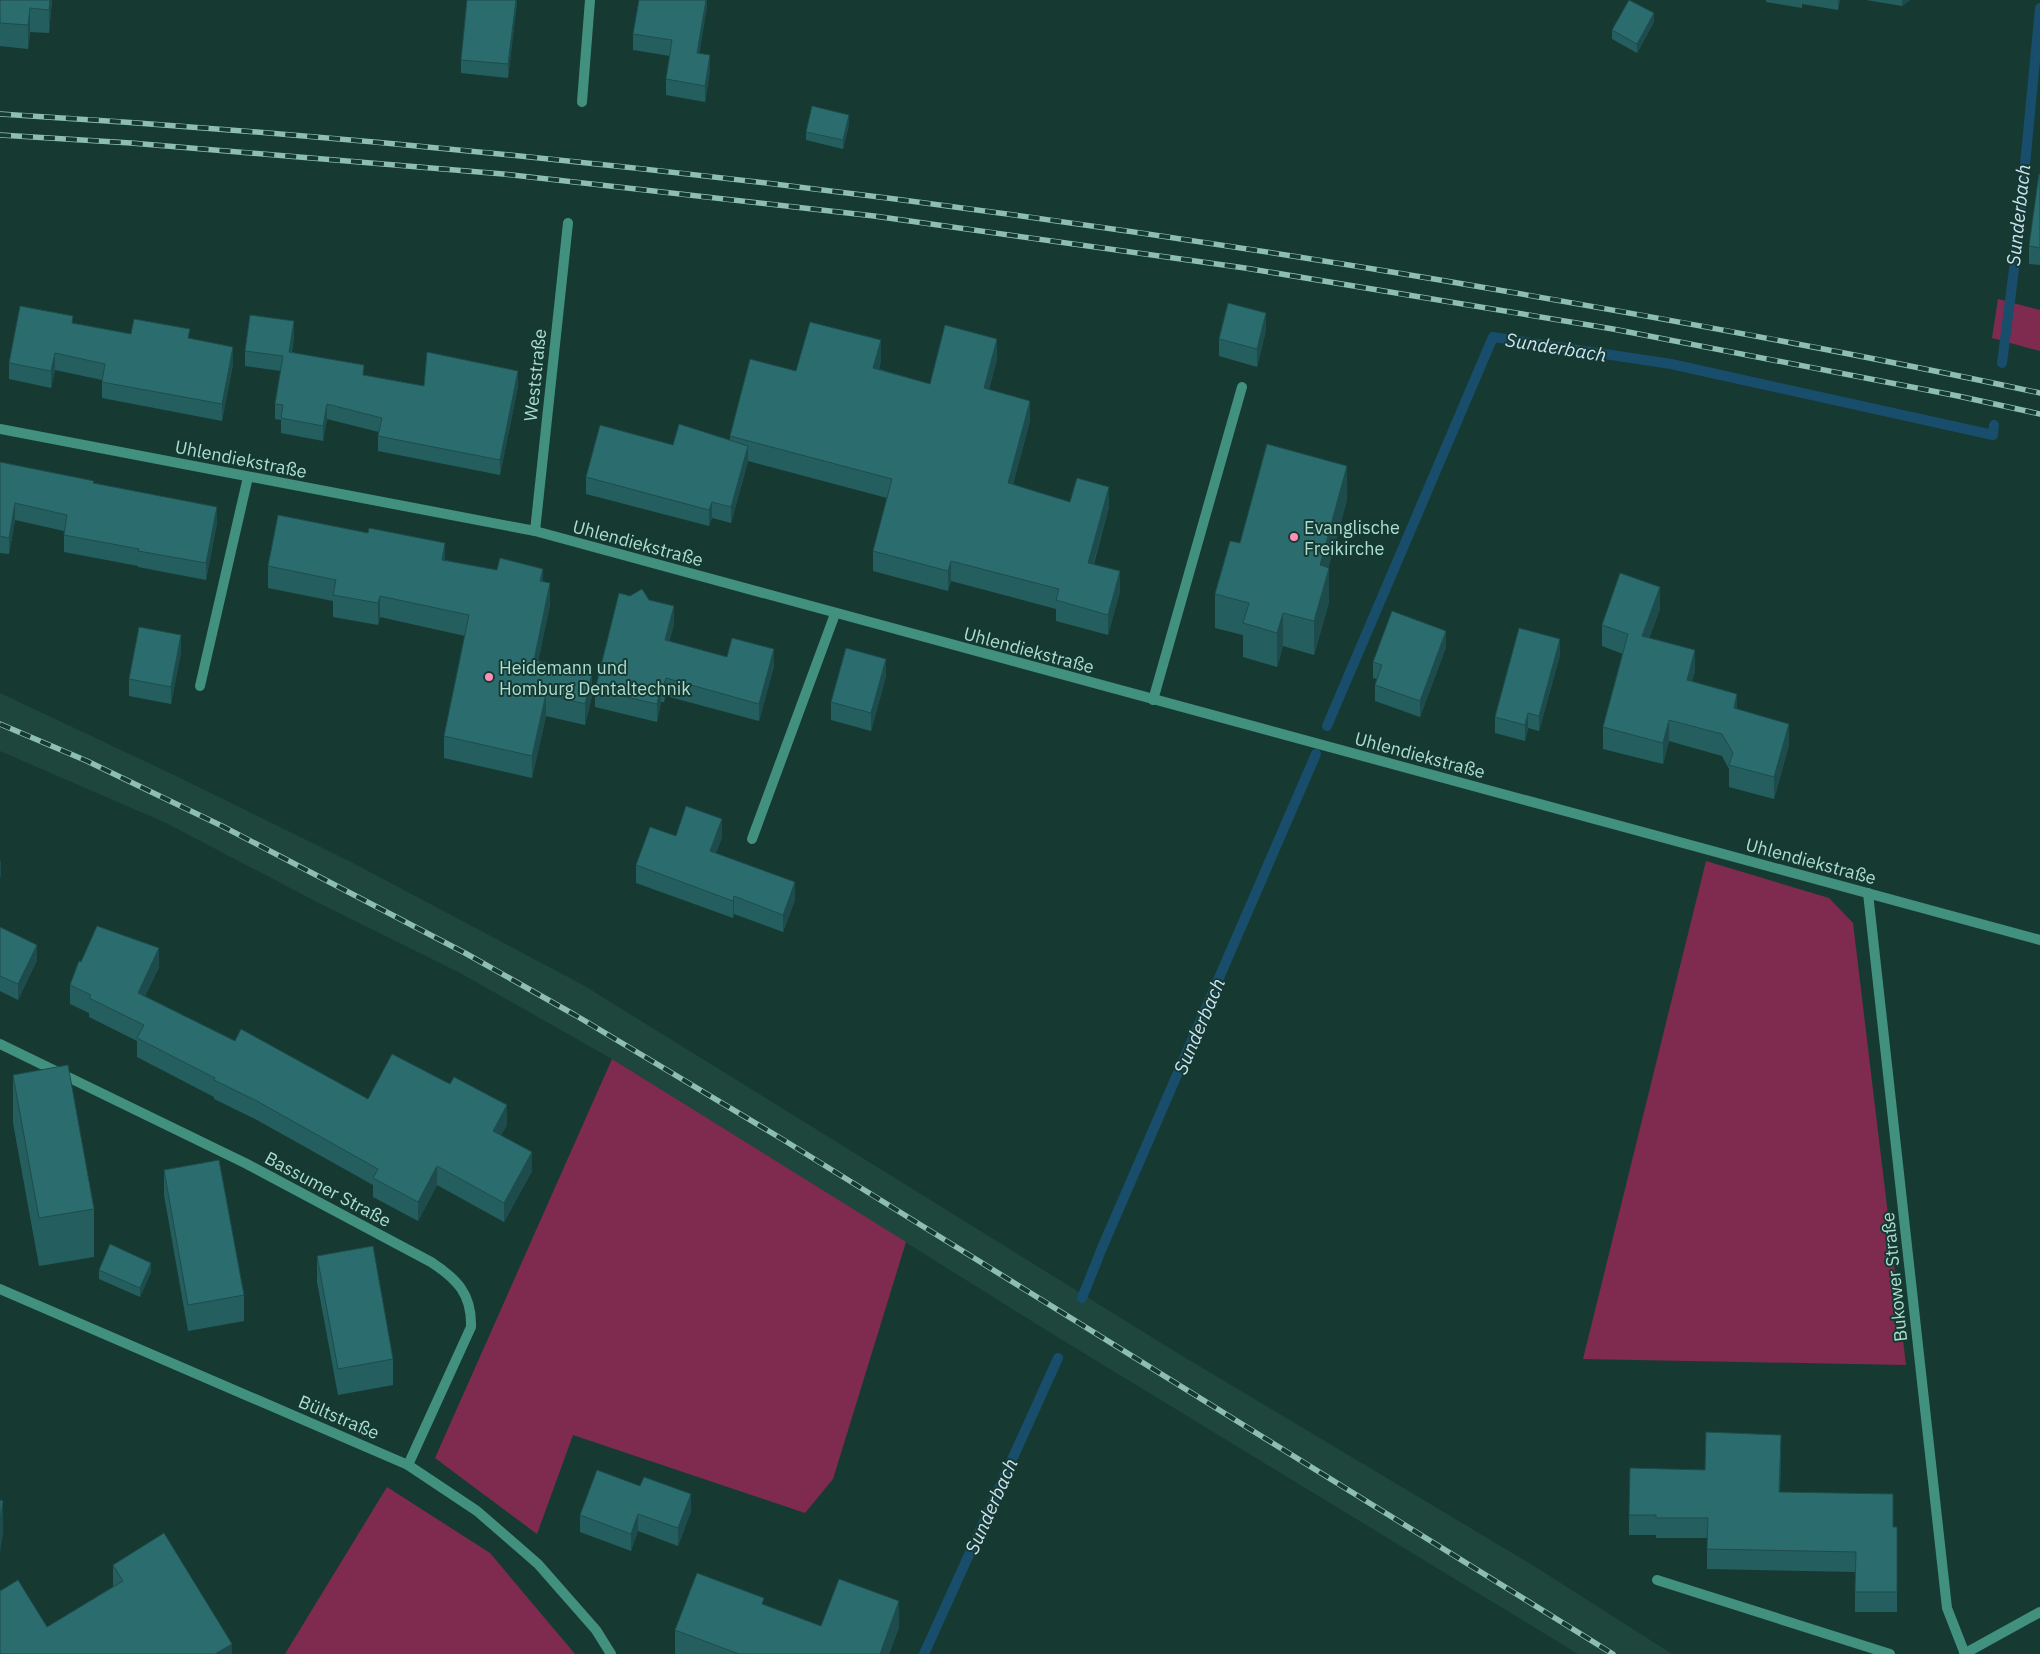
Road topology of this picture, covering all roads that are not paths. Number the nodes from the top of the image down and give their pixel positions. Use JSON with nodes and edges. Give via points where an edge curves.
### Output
{"nodes":[{"id":1,"x":590,"y":0,"type":"edge"},
{"id":2,"x":582,"y":102,"type":"dead end"},
{"id":3,"x":568,"y":223,"type":"dead end"},
{"id":4,"x":1242,"y":386,"type":"dead end"},
{"id":5,"x":0,"y":429,"type":"edge"},
{"id":6,"x":248,"y":477,"type":"junction"},
{"id":7,"x":534,"y":531,"type":"junction"},
{"id":8,"x":835,"y":614,"type":"junction"},
{"id":9,"x":200,"y":686,"type":"dead end"},
{"id":10,"x":1153,"y":700,"type":"junction"},
{"id":11,"x":752,"y":839,"type":"dead end"},
{"id":12,"x":1868,"y":893,"type":"junction"},
{"id":13,"x":2040,"y":940,"type":"edge"},
{"id":14,"x":0,"y":1044,"type":"edge"},
{"id":15,"x":0,"y":1290,"type":"edge"},
{"id":16,"x":408,"y":1464,"type":"junction"},
{"id":17,"x":1657,"y":1580,"type":"dead end"},
{"id":18,"x":2040,"y":1612,"type":"edge"},
{"id":19,"x":612,"y":1654,"type":"edge"},
{"id":20,"x":1890,"y":1654,"type":"edge"},
{"id":21,"x":1965,"y":1654,"type":"edge"}],
"edges":[{"from":1,"to":2,"type":"street"},
{"from":3,"to":7,"type":"street","name":"Weststraße"},
{"from":4,"to":10,"type":"street"},
{"from":5,"to":6,"type":"street","name":"Uhlendiekstraße"},
{"from":6,"to":7,"type":"street","name":"Uhlendiekstraße"},
{"from":6,"to":9,"type":"street"},
{"from":7,"to":8,"type":"street","name":"Uhlendiekstraße"},
{"from":8,"to":10,"type":"street","name":"Uhlendiekstraße"},
{"from":8,"to":11,"type":"street"},
{"from":10,"to":12,"type":"street","name":"Uhlendiekstraße"},
{"from":12,"to":13,"type":"street","name":"Uhlendiekstraße"},
{"from":12,"to":21,"type":"street","name":"Bukower Straße","via":[[1947,1608]]},
{"from":14,"to":16,"type":"street","name":"Bassumer Straße","via":[[247,1164],[431,1262],[453,1277],[466,1297],[472,1314],[471,1327]]},
{"from":15,"to":16,"type":"street","name":"Bültstraße"},
{"from":16,"to":19,"type":"street","name":"Bültstraße","via":[[477,1512],[538,1564],[596,1630]]},
{"from":17,"to":20,"type":"street"},
{"from":18,"to":21,"type":"street"}]}
